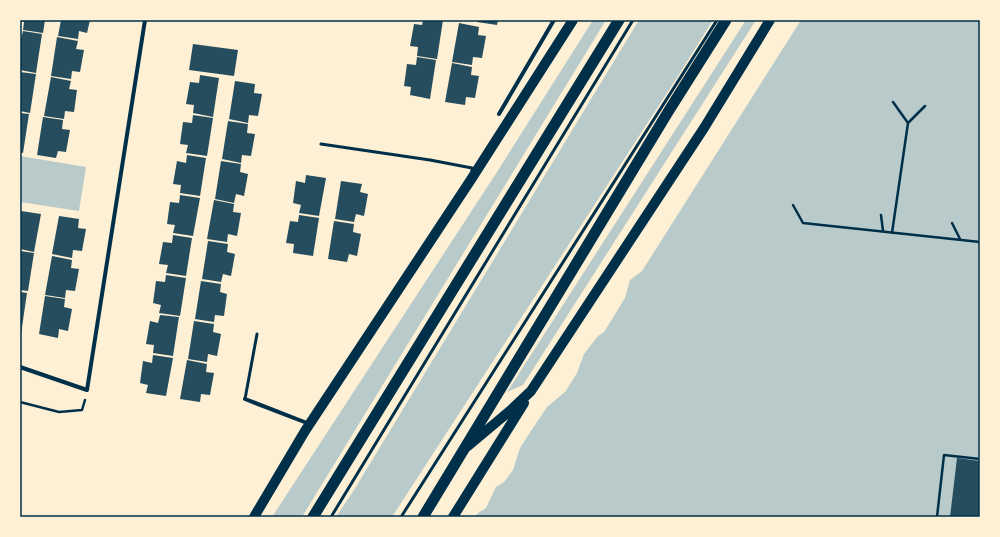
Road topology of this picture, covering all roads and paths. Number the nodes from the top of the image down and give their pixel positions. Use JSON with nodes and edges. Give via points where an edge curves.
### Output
{"nodes":[{"id":1,"x":145,"y":20,"type":"edge"},
{"id":2,"x":554,"y":20,"type":"edge"},
{"id":3,"x":572,"y":20,"type":"edge"},
{"id":4,"x":619,"y":20,"type":"edge"},
{"id":5,"x":633,"y":20,"type":"edge"},
{"id":6,"x":717,"y":20,"type":"edge"},
{"id":7,"x":726,"y":20,"type":"edge"},
{"id":8,"x":770,"y":20,"type":"edge"},
{"id":9,"x":893,"y":102,"type":"dead end"},
{"id":10,"x":925,"y":106,"type":"dead end"},
{"id":11,"x":499,"y":114,"type":"dead end"},
{"id":12,"x":908,"y":123,"type":"junction"},
{"id":13,"x":321,"y":144,"type":"dead end"},
{"id":14,"x":472,"y":178,"type":"junction"},
{"id":15,"x":793,"y":205,"type":"dead end"},
{"id":16,"x":881,"y":215,"type":"dead end"},
{"id":17,"x":952,"y":223,"type":"dead end"},
{"id":18,"x":882,"y":231,"type":"junction"},
{"id":19,"x":892,"y":233,"type":"junction"},
{"id":20,"x":960,"y":240,"type":"junction"},
{"id":21,"x":980,"y":242,"type":"edge"},
{"id":22,"x":257,"y":334,"type":"dead end"},
{"id":23,"x":20,"y":367,"type":"edge"},
{"id":24,"x":87,"y":390,"type":"junction"},
{"id":25,"x":531,"y":391,"type":"junction"},
{"id":26,"x":245,"y":399,"type":"joint"},
{"id":27,"x":20,"y":402,"type":"edge"},
{"id":28,"x":304,"y":431,"type":"junction"},
{"id":29,"x":465,"y":448,"type":"junction"},
{"id":30,"x":980,"y":459,"type":"edge"},
{"id":31,"x":254,"y":517,"type":"edge"},
{"id":32,"x":314,"y":517,"type":"edge"},
{"id":33,"x":330,"y":517,"type":"edge"},
{"id":34,"x":401,"y":517,"type":"edge"},
{"id":35,"x":423,"y":517,"type":"edge"},
{"id":36,"x":453,"y":517,"type":"edge"},
{"id":37,"x":937,"y":517,"type":"edge"}],
"edges":[{"from":1,"to":24,"type":"street"},
{"from":2,"to":11,"type":"street"},
{"from":3,"to":14,"type":"main road"},
{"from":4,"to":32,"type":"highway"},
{"from":5,"to":33,"type":"lane"},
{"from":6,"to":34,"type":"lane"},
{"from":7,"to":29,"type":"highway"},
{"from":8,"to":25,"type":"main road","via":[[704,128]]},
{"from":9,"to":12,"type":"path"},
{"from":10,"to":12,"type":"path"},
{"from":12,"to":19,"type":"path"},
{"from":13,"to":14,"type":"lane","via":[[472,168]]},
{"from":14,"to":28,"type":"main road"},
{"from":15,"to":18,"type":"path","via":[[803,223]]},
{"from":16,"to":18,"type":"path"},
{"from":17,"to":20,"type":"path"},
{"from":18,"to":19,"type":"path"},
{"from":19,"to":20,"type":"path"},
{"from":20,"to":21,"type":"path"},
{"from":22,"to":26,"type":"lane"},
{"from":23,"to":24,"type":"street"},
{"from":24,"to":27,"type":"path","via":[[82,410],[60,412]]},
{"from":25,"to":29,"type":"main road"},
{"from":25,"to":36,"type":"main road"},
{"from":26,"to":28,"type":"street","via":[[306,423]]},
{"from":28,"to":31,"type":"main road"},
{"from":29,"to":35,"type":"highway"},
{"from":30,"to":37,"type":"path","via":[[944,455]]}]}
